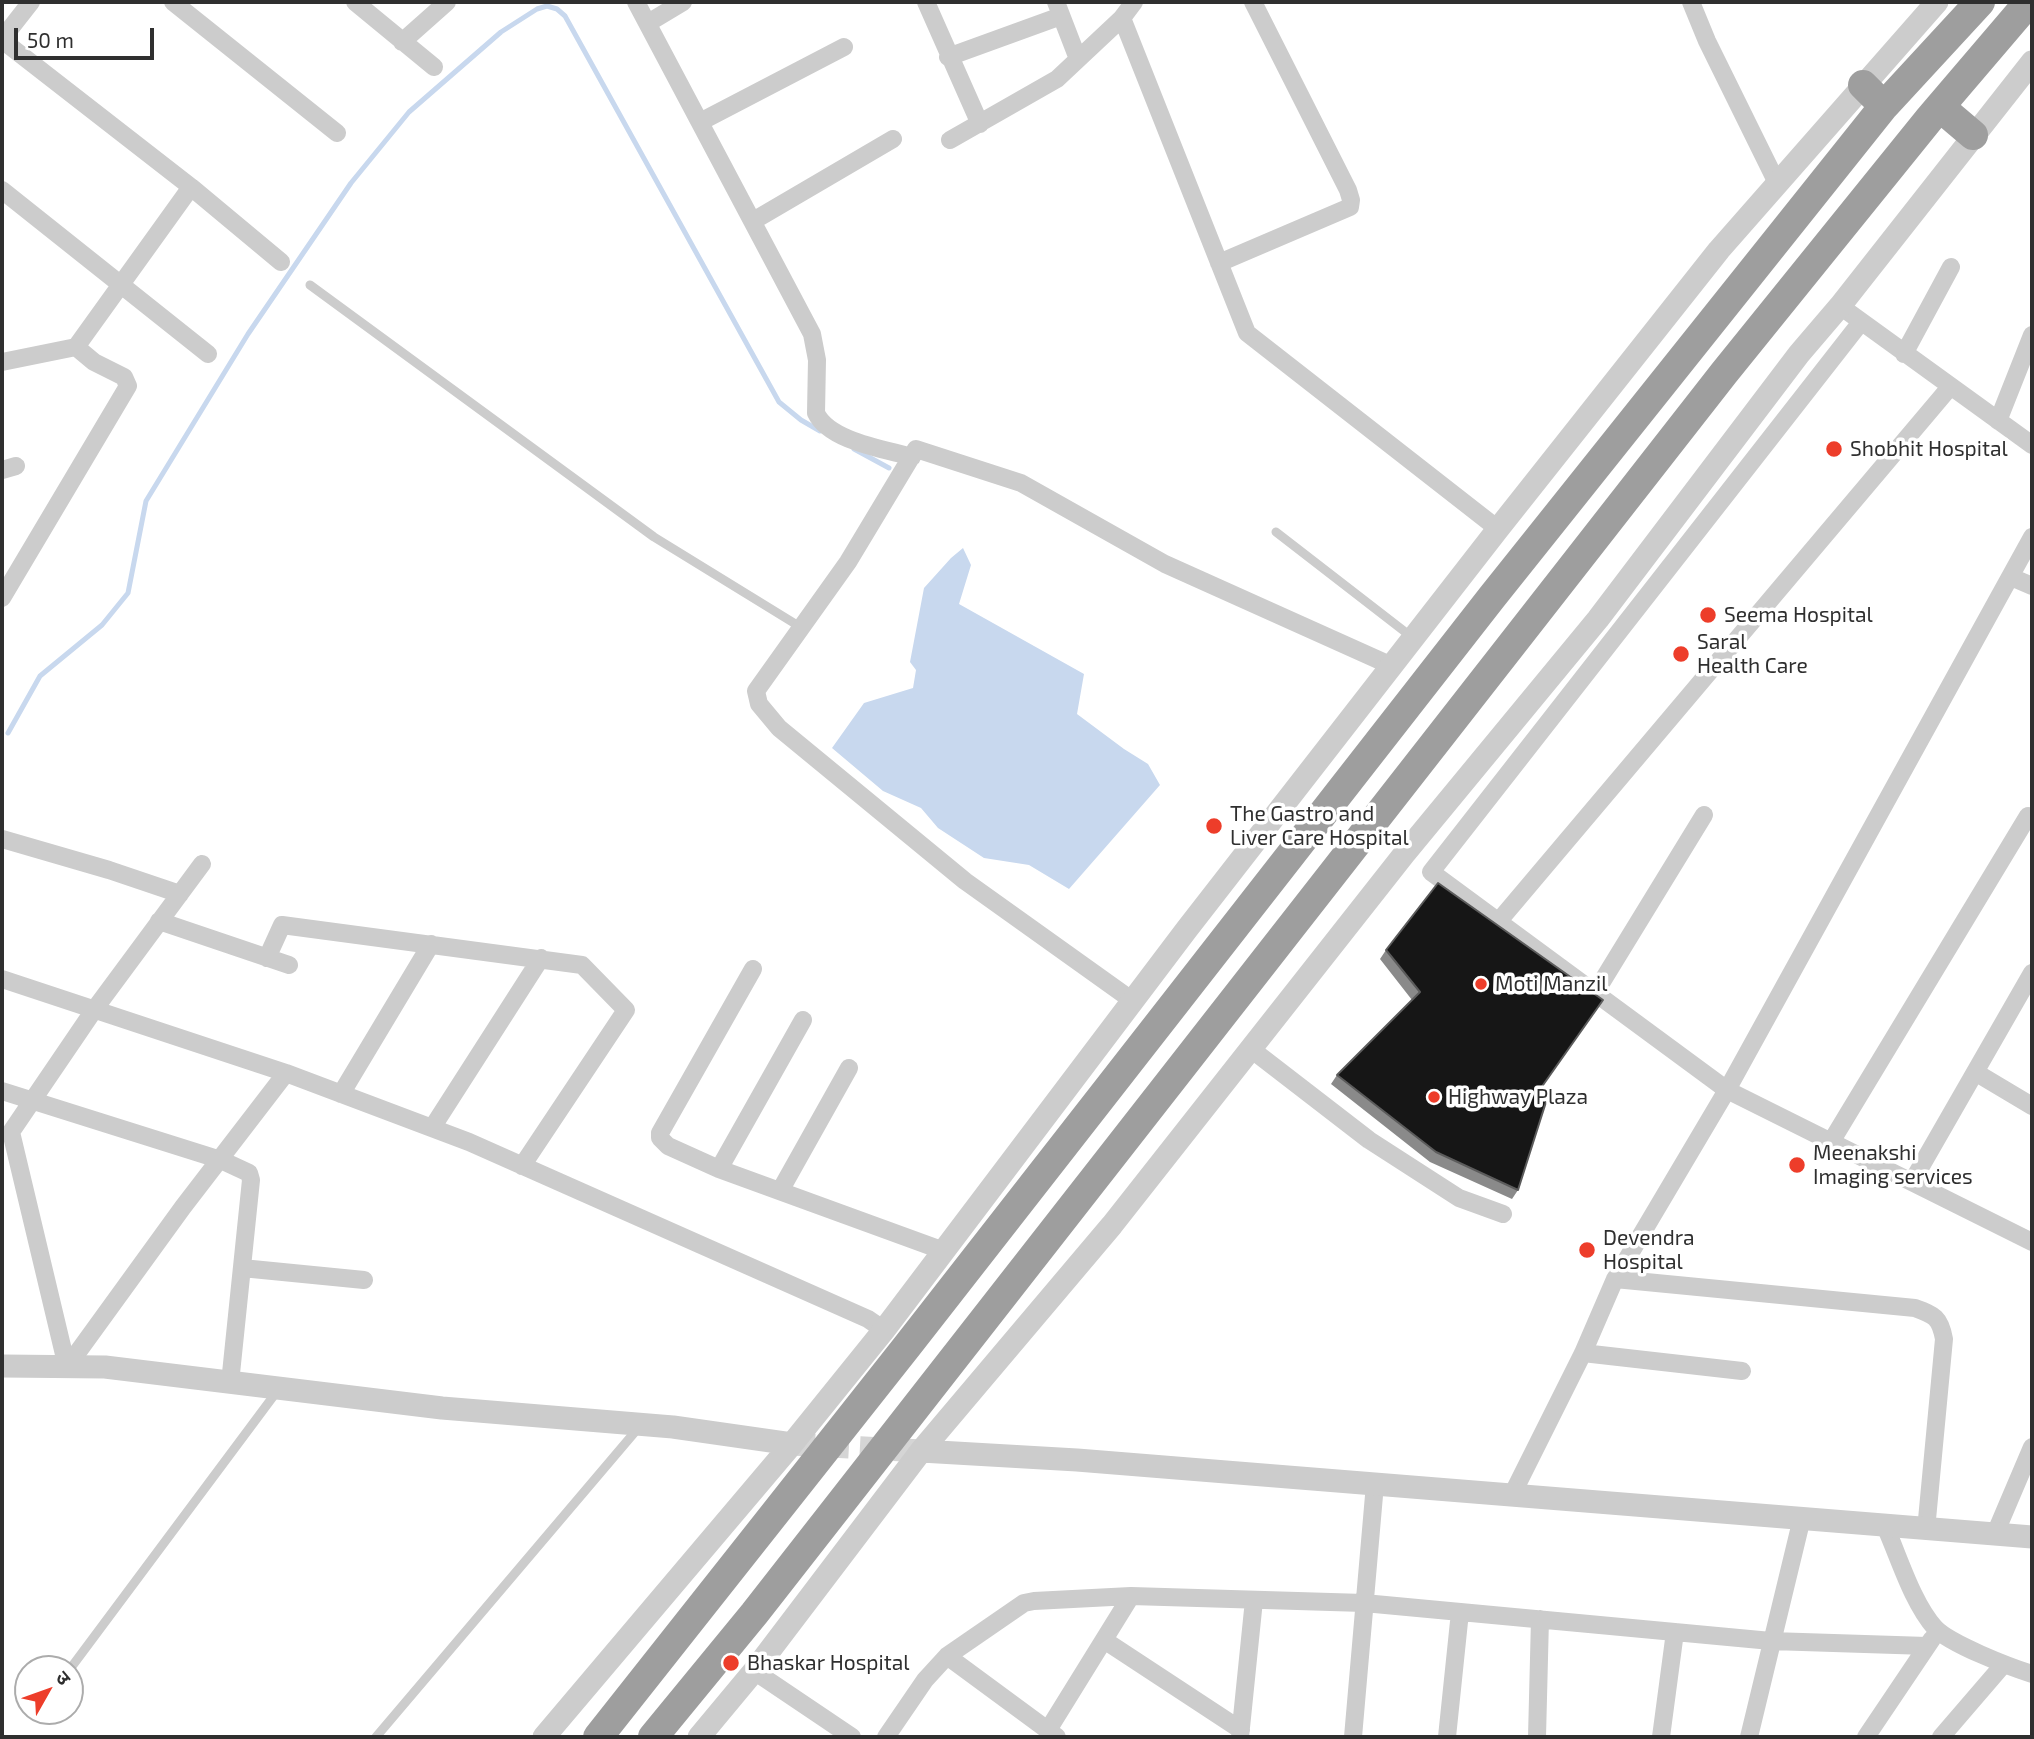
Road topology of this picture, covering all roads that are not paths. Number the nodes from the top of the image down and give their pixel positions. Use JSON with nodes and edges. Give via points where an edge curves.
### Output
{"nodes":[{"id":1,"x":31,"y":2,"type":"edge"},
{"id":2,"x":173,"y":2,"type":"edge"},
{"id":3,"x":355,"y":2,"type":"edge"},
{"id":4,"x":447,"y":2,"type":"edge"},
{"id":5,"x":636,"y":2,"type":"edge"},
{"id":6,"x":683,"y":2,"type":"edge"},
{"id":7,"x":926,"y":2,"type":"edge"},
{"id":8,"x":1134,"y":2,"type":"edge"},
{"id":9,"x":1253,"y":2,"type":"edge"},
{"id":10,"x":1691,"y":2,"type":"edge"},
{"id":11,"x":1937,"y":2,"type":"edge"},
{"id":12,"x":1980,"y":2,"type":"edge"},
{"id":13,"x":2029,"y":2,"type":"edge"},
{"id":14,"x":1059,"y":9,"type":"edge"},
{"id":15,"x":1122,"y":18,"type":"junction"},
{"id":16,"x":648,"y":23,"type":"junction"},
{"id":17,"x":2,"y":40,"type":"edge"},
{"id":18,"x":402,"y":42,"type":"junction"},
{"id":19,"x":844,"y":47,"type":"dead end"},
{"id":20,"x":948,"y":57,"type":"junction"},
{"id":21,"x":1078,"y":59,"type":"junction"},
{"id":22,"x":434,"y":67,"type":"dead end"},
{"id":23,"x":2028,"y":76,"type":"edge"},
{"id":24,"x":1874,"y":95,"type":"junction"},
{"id":25,"x":1940,"y":107,"type":"junction"},
{"id":26,"x":700,"y":122,"type":"junction"},
{"id":27,"x":980,"y":124,"type":"junction"},
{"id":28,"x":337,"y":134,"type":"dead end"},
{"id":29,"x":1973,"y":135,"type":"junction"},
{"id":30,"x":893,"y":139,"type":"dead end"},
{"id":31,"x":950,"y":140,"type":"dead end"},
{"id":32,"x":1777,"y":183,"type":"junction"},
{"id":33,"x":191,"y":187,"type":"junction"},
{"id":34,"x":2,"y":190,"type":"edge"},
{"id":35,"x":753,"y":221,"type":"junction"},
{"id":36,"x":281,"y":262,"type":"dead end"},
{"id":37,"x":1219,"y":263,"type":"junction"},
{"id":38,"x":1951,"y":267,"type":"dead end"},
{"id":39,"x":120,"y":285,"type":"junction"},
{"id":40,"x":310,"y":285,"type":"dead end"},
{"id":41,"x":1840,"y":306,"type":"junction"},
{"id":42,"x":1861,"y":322,"type":"junction"},
{"id":43,"x":2032,"y":335,"type":"edge"},
{"id":44,"x":76,"y":347,"type":"junction"},
{"id":45,"x":208,"y":354,"type":"dead end"},
{"id":46,"x":1904,"y":354,"type":"junction"},
{"id":47,"x":2,"y":362,"type":"edge"},
{"id":48,"x":1950,"y":387,"type":"junction"},
{"id":49,"x":1998,"y":421,"type":"junction"},
{"id":50,"x":2032,"y":445,"type":"edge"},
{"id":51,"x":912,"y":457,"type":"junction"},
{"id":52,"x":1498,"y":529,"type":"junction"},
{"id":53,"x":1276,"y":532,"type":"dead end"},
{"id":54,"x":2032,"y":537,"type":"edge"},
{"id":55,"x":2011,"y":577,"type":"junction"},
{"id":56,"x":2032,"y":586,"type":"edge"},
{"id":57,"x":2,"y":598,"type":"edge"},
{"id":58,"x":802,"y":628,"type":"junction"},
{"id":59,"x":1413,"y":638,"type":"junction"},
{"id":60,"x":1391,"y":666,"type":"junction"},
{"id":61,"x":1704,"y":815,"type":"dead end"},
{"id":62,"x":2028,"y":816,"type":"dead end"},
{"id":63,"x":2,"y":839,"type":"edge"},
{"id":64,"x":202,"y":864,"type":"dead end"},
{"id":65,"x":180,"y":894,"type":"junction"},
{"id":66,"x":159,"y":921,"type":"junction"},
{"id":67,"x":1498,"y":922,"type":"junction"},
{"id":68,"x":431,"y":944,"type":"junction"},
{"id":69,"x":267,"y":958,"type":"junction"},
{"id":70,"x":541,"y":958,"type":"junction"},
{"id":71,"x":289,"y":965,"type":"dead end"},
{"id":72,"x":753,"y":969,"type":"dead end"},
{"id":73,"x":2032,"y":973,"type":"edge"},
{"id":74,"x":2,"y":979,"type":"edge"},
{"id":75,"x":1595,"y":993,"type":"junction"},
{"id":76,"x":1133,"y":1001,"type":"junction"},
{"id":77,"x":94,"y":1010,"type":"junction"},
{"id":78,"x":803,"y":1020,"type":"dead end"},
{"id":79,"x":1251,"y":1049,"type":"junction"},
{"id":80,"x":849,"y":1068,"type":"dead end"},
{"id":81,"x":1975,"y":1072,"type":"junction"},
{"id":82,"x":286,"y":1073,"type":"junction"},
{"id":83,"x":1727,"y":1090,"type":"junction"},
{"id":84,"x":2,"y":1091,"type":"edge"},
{"id":85,"x":341,"y":1094,"type":"junction"},
{"id":86,"x":33,"y":1100,"type":"junction"},
{"id":87,"x":2032,"y":1106,"type":"edge"},
{"id":88,"x":432,"y":1128,"type":"junction"},
{"id":89,"x":6,"y":1138,"type":"edge"},
{"id":90,"x":1831,"y":1142,"type":"junction"},
{"id":91,"x":221,"y":1160,"type":"junction"},
{"id":92,"x":522,"y":1166,"type":"junction"},
{"id":93,"x":719,"y":1169,"type":"junction"},
{"id":94,"x":1912,"y":1182,"type":"junction"},
{"id":95,"x":780,"y":1191,"type":"junction"},
{"id":96,"x":1503,"y":1214,"type":"dead end"},
{"id":97,"x":2032,"y":1242,"type":"edge"},
{"id":98,"x":944,"y":1251,"type":"junction"},
{"id":99,"x":242,"y":1268,"type":"junction"},
{"id":100,"x":1615,"y":1279,"type":"junction"},
{"id":101,"x":364,"y":1280,"type":"dead end"},
{"id":102,"x":884,"y":1330,"type":"junction"},
{"id":103,"x":1583,"y":1353,"type":"junction"},
{"id":104,"x":2,"y":1366,"type":"edge"},
{"id":105,"x":67,"y":1367,"type":"junction"},
{"id":106,"x":1742,"y":1371,"type":"dead end"},
{"id":107,"x":230,"y":1383,"type":"junction"},
{"id":108,"x":279,"y":1389,"type":"junction"},
{"id":109,"x":642,"y":1425,"type":"junction"},
{"id":110,"x":792,"y":1444,"type":"junction"},
{"id":111,"x":2032,"y":1447,"type":"edge"},
{"id":112,"x":921,"y":1451,"type":"junction"},
{"id":113,"x":1376,"y":1484,"type":"junction"},
{"id":114,"x":1512,"y":1495,"type":"junction"},
{"id":115,"x":1802,"y":1518,"type":"junction"},
{"id":116,"x":1885,"y":1526,"type":"junction"},
{"id":117,"x":1926,"y":1530,"type":"junction"},
{"id":118,"x":1995,"y":1534,"type":"junction"},
{"id":119,"x":2032,"y":1537,"type":"edge"},
{"id":120,"x":1131,"y":1596,"type":"junction"},
{"id":121,"x":1254,"y":1600,"type":"junction"},
{"id":122,"x":1364,"y":1603,"type":"junction"},
{"id":123,"x":1460,"y":1612,"type":"junction"},
{"id":124,"x":1540,"y":1619,"type":"junction"},
{"id":125,"x":1675,"y":1632,"type":"junction"},
{"id":126,"x":1932,"y":1638,"type":"junction"},
{"id":127,"x":1104,"y":1640,"type":"junction"},
{"id":128,"x":1771,"y":1641,"type":"junction"},
{"id":129,"x":80,"y":1655,"type":"edge"},
{"id":130,"x":947,"y":1656,"type":"junction"},
{"id":131,"x":2003,"y":1665,"type":"junction"},
{"id":132,"x":754,"y":1671,"type":"junction"},
{"id":133,"x":2032,"y":1674,"type":"edge"},
{"id":134,"x":1241,"y":1733,"type":"edge"},
{"id":135,"x":1053,"y":1734,"type":"edge"},
{"id":136,"x":376,"y":1737,"type":"edge"},
{"id":137,"x":544,"y":1737,"type":"edge"},
{"id":138,"x":598,"y":1737,"type":"edge"},
{"id":139,"x":653,"y":1737,"type":"edge"},
{"id":140,"x":699,"y":1737,"type":"edge"},
{"id":141,"x":852,"y":1737,"type":"edge"},
{"id":142,"x":886,"y":1737,"type":"edge"},
{"id":143,"x":1353,"y":1737,"type":"edge"},
{"id":144,"x":1447,"y":1737,"type":"edge"},
{"id":145,"x":1537,"y":1737,"type":"edge"},
{"id":146,"x":1661,"y":1737,"type":"edge"},
{"id":147,"x":1749,"y":1737,"type":"edge"},
{"id":148,"x":1866,"y":1737,"type":"edge"},
{"id":149,"x":1941,"y":1737,"type":"edge"}],
"edges":[{"from":1,"to":17,"type":"street"},
{"from":2,"to":28,"type":"street"},
{"from":3,"to":18,"type":"street"},
{"from":4,"to":18,"type":"street"},
{"from":5,"to":16,"type":"street"},
{"from":6,"to":16,"type":"street"},
{"from":7,"to":20,"type":"street"},
{"from":8,"to":15,"type":"street"},
{"from":9,"to":37,"type":"street","via":[[1351,200],[1350,207]]},
{"from":10,"to":32,"type":"street"},
{"from":11,"to":24,"type":"street"},
{"from":12,"to":24,"type":"highway"},
{"from":13,"to":25,"type":"highway"},
{"from":14,"to":20,"type":"street"},
{"from":14,"to":21,"type":"street"},
{"from":15,"to":21,"type":"street"},
{"from":15,"to":37,"type":"street"},
{"from":16,"to":26,"type":"street"},
{"from":17,"to":33,"type":"street"},
{"from":18,"to":22,"type":"street"},
{"from":19,"to":26,"type":"street"},
{"from":20,"to":27,"type":"street"},
{"from":21,"to":27,"type":"street","via":[[1057,79]]},
{"from":23,"to":29,"type":"street"},
{"from":24,"to":32,"type":"street"},
{"from":24,"to":138,"type":"highway","via":[[1492,597]]},
{"from":25,"to":29,"type":"highway"},
{"from":25,"to":139,"type":"highway","via":[[1715,384]]},
{"from":26,"to":35,"type":"street"},
{"from":27,"to":31,"type":"street"},
{"from":29,"to":41,"type":"street"},
{"from":30,"to":35,"type":"street"},
{"from":32,"to":52,"type":"street","via":[[1718,250]]},
{"from":33,"to":36,"type":"street"},
{"from":33,"to":39,"type":"street"},
{"from":34,"to":39,"type":"street"},
{"from":35,"to":51,"type":"street","via":[[813,334],[820,421],[838,435]]},
{"from":37,"to":52,"type":"street","via":[[1247,333]]},
{"from":38,"to":46,"type":"street"},
{"from":39,"to":44,"type":"street"},
{"from":39,"to":45,"type":"street"},
{"from":40,"to":58,"type":"lane","via":[[654,537]]},
{"from":41,"to":42,"type":"street"},
{"from":41,"to":79,"type":"street","via":[[1598,619]]},
{"from":42,"to":46,"type":"street"},
{"from":42,"to":67,"type":"street","via":[[1431,872]]},
{"from":43,"to":49,"type":"street"},
{"from":44,"to":47,"type":"street"},
{"from":44,"to":57,"type":"street","via":[[124,377],[128,386]]},
{"from":46,"to":48,"type":"street"},
{"from":48,"to":49,"type":"street"},
{"from":48,"to":67,"type":"street"},
{"from":49,"to":50,"type":"street"},
{"from":51,"to":58,"type":"street"},
{"from":51,"to":60,"type":"street","via":[[916,449],[1021,483],[1165,564]]},
{"from":52,"to":59,"type":"street"},
{"from":53,"to":59,"type":"lane"},
{"from":54,"to":55,"type":"street"},
{"from":55,"to":56,"type":"street"},
{"from":55,"to":83,"type":"street"},
{"from":58,"to":76,"type":"street","via":[[756,691],[759,704],[779,728],[965,881]]},
{"from":59,"to":60,"type":"street"},
{"from":60,"to":76,"type":"street"},
{"from":61,"to":75,"type":"street"},
{"from":62,"to":90,"type":"street"},
{"from":63,"to":65,"type":"street"},
{"from":64,"to":65,"type":"street"},
{"from":65,"to":66,"type":"street"},
{"from":66,"to":69,"type":"street"},
{"from":66,"to":77,"type":"street"},
{"from":67,"to":75,"type":"street"},
{"from":68,"to":69,"type":"street","via":[[282,925]]},
{"from":68,"to":70,"type":"street"},
{"from":68,"to":85,"type":"street"},
{"from":69,"to":71,"type":"street"},
{"from":70,"to":88,"type":"street"},
{"from":70,"to":92,"type":"street","via":[[582,965],[626,1010]]},
{"from":72,"to":93,"type":"street","via":[[660,1133],[668,1146]]},
{"from":73,"to":81,"type":"street"},
{"from":74,"to":77,"type":"street"},
{"from":75,"to":83,"type":"street"},
{"from":76,"to":98,"type":"street"},
{"from":77,"to":82,"type":"street"},
{"from":77,"to":86,"type":"street"},
{"from":78,"to":93,"type":"street"},
{"from":79,"to":96,"type":"street","via":[[1369,1140],[1459,1198]]},
{"from":79,"to":112,"type":"street","via":[[1112,1225]]},
{"from":80,"to":95,"type":"street"},
{"from":81,"to":87,"type":"street"},
{"from":81,"to":94,"type":"street"},
{"from":82,"to":85,"type":"street"},
{"from":82,"to":91,"type":"street"},
{"from":83,"to":90,"type":"street"},
{"from":83,"to":100,"type":"street"},
{"from":84,"to":86,"type":"street"},
{"from":85,"to":88,"type":"street"},
{"from":86,"to":89,"type":"street"},
{"from":86,"to":91,"type":"street"},
{"from":88,"to":92,"type":"street"},
{"from":89,"to":105,"type":"street"},
{"from":90,"to":94,"type":"street"},
{"from":91,"to":99,"type":"street","via":[[251,1176]]},
{"from":91,"to":105,"type":"street"},
{"from":92,"to":102,"type":"street"},
{"from":93,"to":95,"type":"street"},
{"from":94,"to":97,"type":"street"},
{"from":95,"to":98,"type":"street"},
{"from":98,"to":102,"type":"street"},
{"from":99,"to":101,"type":"street"},
{"from":99,"to":107,"type":"street"},
{"from":100,"to":103,"type":"street"},
{"from":100,"to":117,"type":"street","via":[[1915,1308],[1932,1314],[1942,1325],[1944,1339]]},
{"from":102,"to":110,"type":"street"},
{"from":103,"to":106,"type":"street"},
{"from":103,"to":114,"type":"street"},
{"from":104,"to":105,"type":"street"},
{"from":105,"to":107,"type":"street","via":[[105,1367]]},
{"from":107,"to":108,"type":"street"},
{"from":108,"to":109,"type":"street"},
{"from":108,"to":129,"type":"lane"},
{"from":109,"to":110,"type":"street"},
{"from":109,"to":136,"type":"lane"},
{"from":110,"to":137,"type":"street"},
{"from":111,"to":118,"type":"street"},
{"from":112,"to":113,"type":"street"},
{"from":112,"to":132,"type":"street"},
{"from":113,"to":114,"type":"street"},
{"from":113,"to":122,"type":"street"},
{"from":114,"to":115,"type":"street"},
{"from":115,"to":116,"type":"street"},
{"from":115,"to":128,"type":"street"},
{"from":116,"to":117,"type":"street"},
{"from":116,"to":126,"type":"street"},
{"from":117,"to":118,"type":"street"},
{"from":118,"to":119,"type":"street"},
{"from":120,"to":121,"type":"street"},
{"from":120,"to":127,"type":"street"},
{"from":120,"to":130,"type":"street","via":[[1024,1604]]},
{"from":121,"to":122,"type":"street"},
{"from":121,"to":134,"type":"street"},
{"from":122,"to":123,"type":"street"},
{"from":122,"to":143,"type":"street"},
{"from":123,"to":124,"type":"street"},
{"from":123,"to":144,"type":"street"},
{"from":124,"to":125,"type":"street"},
{"from":124,"to":145,"type":"street"},
{"from":125,"to":128,"type":"street"},
{"from":125,"to":146,"type":"street"},
{"from":126,"to":128,"type":"street"},
{"from":126,"to":131,"type":"street"},
{"from":126,"to":148,"type":"street"},
{"from":127,"to":134,"type":"street"},
{"from":127,"to":135,"type":"street"},
{"from":128,"to":147,"type":"street"},
{"from":130,"to":135,"type":"street"},
{"from":130,"to":142,"type":"street"},
{"from":131,"to":133,"type":"street"},
{"from":131,"to":149,"type":"street"},
{"from":132,"to":140,"type":"street"},
{"from":132,"to":141,"type":"street"}]}
